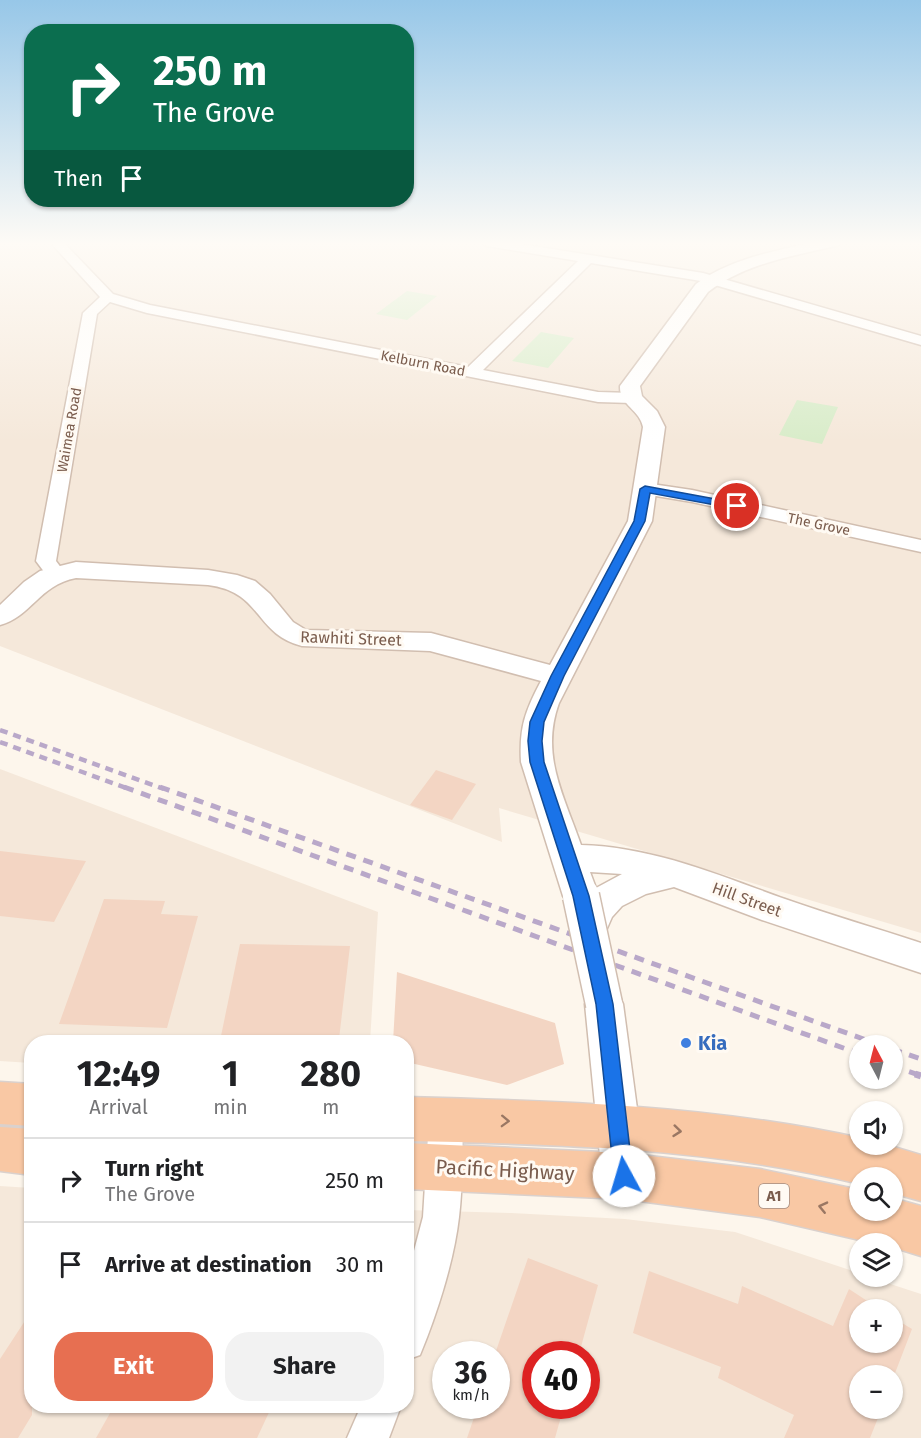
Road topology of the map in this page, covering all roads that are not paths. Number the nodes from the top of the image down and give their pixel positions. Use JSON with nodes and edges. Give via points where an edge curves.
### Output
{"nodes":[{"id":1,"x":94,"y":309,"type":"edge"},
{"id":2,"x":148,"y":309,"type":"edge"},
{"id":3,"x":536,"y":309,"type":"edge"},
{"id":4,"x":686,"y":309,"type":"edge"},
{"id":5,"x":813,"y":309,"type":"edge"},
{"id":6,"x":921,"y":341,"type":"edge"},
{"id":7,"x":472,"y":372,"type":"junction"},
{"id":8,"x":632,"y":398,"type":"junction"},
{"id":9,"x":645,"y":489,"type":"junction"},
{"id":10,"x":921,"y":546,"type":"edge"},
{"id":11,"x":55,"y":573,"type":"junction"},
{"id":12,"x":0,"y":617,"type":"edge"},
{"id":13,"x":557,"y":676,"type":"junction"},
{"id":14,"x":570,"y":858,"type":"junction"},
{"id":15,"x":676,"y":874,"type":"junction"},
{"id":16,"x":591,"y":910,"type":"junction"},
{"id":17,"x":921,"y":958,"type":"edge"},
{"id":18,"x":0,"y":1103,"type":"edge"},
{"id":19,"x":24,"y":1104,"type":"edge"},
{"id":20,"x":426,"y":1119,"type":"edge"},
{"id":21,"x":619,"y":1125,"type":"junction"},
{"id":22,"x":0,"y":1149,"type":"edge"},
{"id":23,"x":24,"y":1151,"type":"edge"},
{"id":24,"x":425,"y":1167,"type":"edge"},
{"id":25,"x":624,"y":1176,"type":"junction"},
{"id":26,"x":921,"y":1178,"type":"edge"},
{"id":27,"x":921,"y":1231,"type":"edge"},
{"id":28,"x":414,"y":1316,"type":"edge"},
{"id":29,"x":378,"y":1413,"type":"edge"},
{"id":30,"x":369,"y":1438,"type":"edge"}],
"edges":[{"from":1,"to":11,"type":"street","name":"Waimea Road","via":[[90,313],[46,561]]},
{"from":2,"to":7,"type":"street","name":"Kelburn Road"},
{"from":3,"to":7,"type":"street"},
{"from":4,"to":8,"type":"street","via":[[632,382]]},
{"from":5,"to":6,"type":"street"},
{"from":7,"to":8,"type":"street","name":"Kelburn Road","via":[[598,397]]},
{"from":8,"to":9,"type":"street","via":[[654,421]]},
{"from":9,"to":10,"type":"street","name":"The Grove"},
{"from":9,"to":13,"type":"street","via":[[639,521]]},
{"from":11,"to":12,"type":"street"},
{"from":11,"to":13,"type":"street","name":"Rawhiti Street","via":[[76,570],[231,581],[255,593],[292,636],[313,640],[431,642]]},
{"from":13,"to":14,"type":"street","via":[[537,722],[535,741],[546,794]]},
{"from":14,"to":15,"type":"street","name":"Hill Street","via":[[607,859]]},
{"from":14,"to":16,"type":"street"},
{"from":15,"to":16,"type":"street","via":[[632,885]]},
{"from":15,"to":17,"type":"street","name":"Hill Street"},
{"from":16,"to":21,"type":"street","bridge":true},
{"from":18,"to":19,"type":"highway"},
{"from":20,"to":21,"type":"highway","one_way":true},
{"from":20,"to":24,"type":"street"},
{"from":21,"to":25,"type":"street"},
{"from":21,"to":26,"type":"highway","one_way":true,"via":[[762,1140]]},
{"from":22,"to":23,"type":"highway"},
{"from":24,"to":25,"type":"highway","name":"Pacific Highway","number":"A1"},
{"from":24,"to":28,"type":"street","via":[[441,1217]]},
{"from":27,"to":25,"type":"highway","name":"Pacific Highway","number":"A1","one_way":true,"via":[[760,1193]]},
{"from":29,"to":30,"type":"street"}]}
